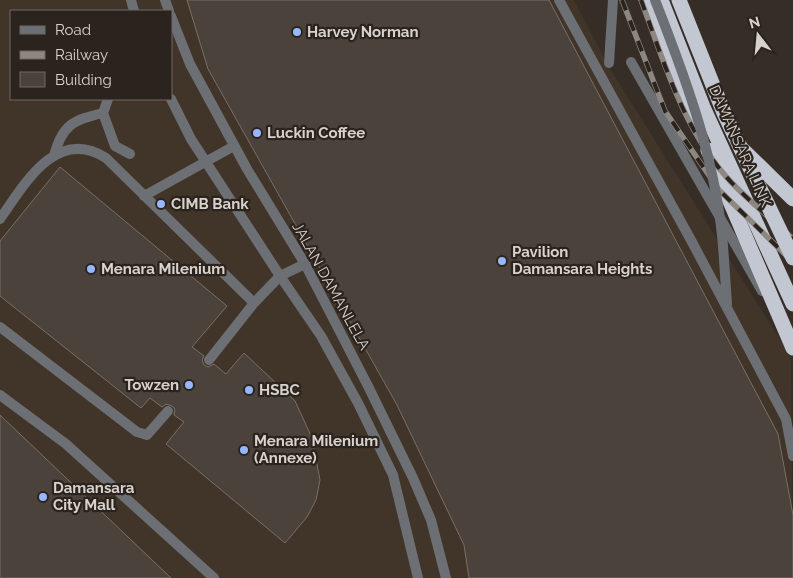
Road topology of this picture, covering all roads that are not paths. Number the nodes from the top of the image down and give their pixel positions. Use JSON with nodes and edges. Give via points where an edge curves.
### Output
{"nodes":[{"id":1,"x":558,"y":0,"type":"edge"},
{"id":2,"x":613,"y":0,"type":"edge"},
{"id":3,"x":647,"y":0,"type":"edge"},
{"id":4,"x":655,"y":0,"type":"edge"},
{"id":5,"x":661,"y":0,"type":"edge"},
{"id":6,"x":679,"y":0,"type":"edge"},
{"id":7,"x":172,"y":19,"type":"edge"},
{"id":8,"x":631,"y":62,"type":"dead end"},
{"id":9,"x":609,"y":63,"type":"dead end"},
{"id":10,"x":108,"y":100,"type":"edge"},
{"id":11,"x":172,"y":100,"type":"edge"},
{"id":12,"x":703,"y":107,"type":"junction"},
{"id":13,"x":103,"y":113,"type":"junction"},
{"id":14,"x":234,"y":146,"type":"junction"},
{"id":15,"x":130,"y":154,"type":"dead end"},
{"id":16,"x":54,"y":156,"type":"junction"},
{"id":17,"x":206,"y":161,"type":"junction"},
{"id":18,"x":144,"y":196,"type":"junction"},
{"id":19,"x":793,"y":199,"type":"edge"},
{"id":20,"x":0,"y":219,"type":"edge"},
{"id":21,"x":793,"y":258,"type":"edge"},
{"id":22,"x":305,"y":264,"type":"junction"},
{"id":23,"x":280,"y":276,"type":"junction"},
{"id":24,"x":254,"y":304,"type":"junction"},
{"id":25,"x":793,"y":304,"type":"edge"},
{"id":26,"x":727,"y":307,"type":"junction"},
{"id":27,"x":0,"y":327,"type":"edge"},
{"id":28,"x":790,"y":341,"type":"edge"},
{"id":29,"x":209,"y":360,"type":"dead end"},
{"id":30,"x":0,"y":395,"type":"edge"},
{"id":31,"x":168,"y":411,"type":"dead end"},
{"id":32,"x":793,"y":456,"type":"edge"},
{"id":33,"x":214,"y":578,"type":"edge"},
{"id":34,"x":418,"y":578,"type":"edge"},
{"id":35,"x":446,"y":578,"type":"edge"}],
"edges":[{"from":1,"to":26,"type":"street"},
{"from":2,"to":9,"type":"street"},
{"from":3,"to":28,"type":"highway","via":[[679,83]]},
{"from":4,"to":26,"type":"street","bridge":true,"via":[[704,137],[718,200]]},
{"from":5,"to":12,"type":"highway","name":"DAMANSARA LINK"},
{"from":6,"to":21,"type":"highway","name":"DAMANSARA LINK","bridge":true,"via":[[724,113]]},
{"from":7,"to":14,"type":"street","name":"JALAN DAMANLELA","via":[[190,64]]},
{"from":8,"to":28,"type":"street"},
{"from":10,"to":13,"type":"street"},
{"from":11,"to":17,"type":"street"},
{"from":12,"to":19,"type":"highway"},
{"from":12,"to":25,"type":"highway","name":"DAMANSARA LINK"},
{"from":13,"to":15,"type":"street","via":[[115,146]]},
{"from":13,"to":16,"type":"street","via":[[79,119],[59,137]]},
{"from":14,"to":17,"type":"street"},
{"from":14,"to":22,"type":"street","name":"JALAN DAMANLELA"},
{"from":16,"to":18,"type":"street","via":[[80,149],[93,150],[106,158]]},
{"from":16,"to":20,"type":"street","via":[[36,169]]},
{"from":17,"to":18,"type":"street"},
{"from":17,"to":23,"type":"street"},
{"from":18,"to":24,"type":"street"},
{"from":22,"to":23,"type":"street"},
{"from":22,"to":35,"type":"street","name":"JALAN DAMANLELA","via":[[413,478],[431,520]]},
{"from":23,"to":24,"type":"street"},
{"from":23,"to":34,"type":"street","via":[[321,336],[393,476]]},
{"from":24,"to":29,"type":"street"},
{"from":26,"to":32,"type":"street","via":[[786,419]]},
{"from":27,"to":31,"type":"street","via":[[137,432],[147,435]]},
{"from":30,"to":33,"type":"street","via":[[66,444]]}]}
